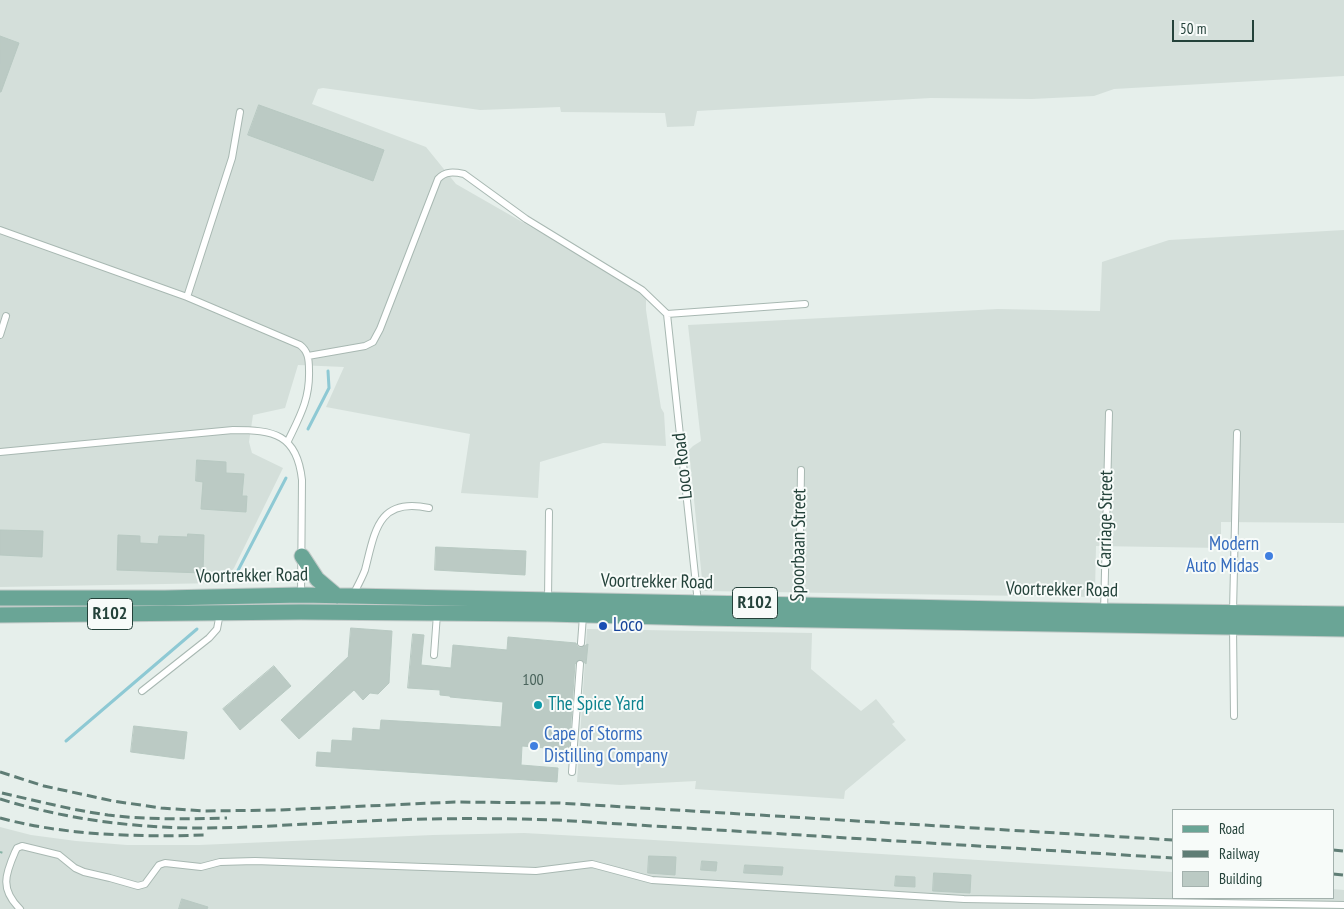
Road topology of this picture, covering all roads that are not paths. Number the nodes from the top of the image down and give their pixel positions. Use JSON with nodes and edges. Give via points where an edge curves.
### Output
{"nodes":[{"id":1,"x":240,"y":112,"type":"dead end"},
{"id":2,"x":0,"y":230,"type":"edge"},
{"id":3,"x":188,"y":297,"type":"junction"},
{"id":4,"x":805,"y":304,"type":"dead end"},
{"id":5,"x":667,"y":314,"type":"junction"},
{"id":6,"x":6,"y":316,"type":"dead end"},
{"id":7,"x":0,"y":336,"type":"edge"},
{"id":8,"x":308,"y":356,"type":"junction"},
{"id":9,"x":1109,"y":413,"type":"dead end"},
{"id":10,"x":1237,"y":433,"type":"dead end"},
{"id":11,"x":288,"y":441,"type":"junction"},
{"id":12,"x":0,"y":452,"type":"edge"},
{"id":13,"x":801,"y":470,"type":"dead end"},
{"id":14,"x":429,"y":508,"type":"dead end"},
{"id":15,"x":549,"y":512,"type":"dead end"},
{"id":16,"x":302,"y":556,"type":"junction"},
{"id":17,"x":301,"y":595,"type":"junction"},
{"id":18,"x":220,"y":596,"type":"junction"},
{"id":19,"x":337,"y":596,"type":"junction"},
{"id":20,"x":352,"y":596,"type":"junction"},
{"id":21,"x":0,"y":598,"type":"edge"},
{"id":22,"x":698,"y":602,"type":"junction"},
{"id":23,"x":437,"y":605,"type":"junction"},
{"id":24,"x":548,"y":607,"type":"junction"},
{"id":25,"x":301,"y":612,"type":"junction"},
{"id":26,"x":798,"y":612,"type":"junction"},
{"id":27,"x":220,"y":613,"type":"junction"},
{"id":28,"x":1344,"y":614,"type":"edge"},
{"id":29,"x":0,"y":615,"type":"edge"},
{"id":30,"x":583,"y":615,"type":"junction"},
{"id":31,"x":700,"y":618,"type":"junction"},
{"id":32,"x":1104,"y":618,"type":"junction"},
{"id":33,"x":1233,"y":620,"type":"junction"},
{"id":34,"x":1344,"y":629,"type":"edge"},
{"id":35,"x":581,"y":643,"type":"dead end"},
{"id":36,"x":434,"y":655,"type":"dead end"},
{"id":37,"x":580,"y":664,"type":"dead end"},
{"id":38,"x":142,"y":691,"type":"dead end"},
{"id":39,"x":1234,"y":716,"type":"dead end"},
{"id":40,"x":572,"y":772,"type":"dead end"},
{"id":41,"x":1344,"y":905,"type":"edge"},
{"id":42,"x":20,"y":909,"type":"edge"}],
"edges":[{"from":1,"to":3,"type":"lane","via":[[232,158]]},
{"from":2,"to":3,"type":"lane"},
{"from":3,"to":8,"type":"lane","via":[[294,342],[304,348]]},
{"from":4,"to":5,"type":"lane"},
{"from":5,"to":8,"type":"lane","via":[[642,290],[526,219],[464,174],[454,172],[442,174],[438,179],[373,342]]},
{"from":5,"to":22,"type":"lane","name":"Loco Road"},
{"from":6,"to":7,"type":"lane"},
{"from":8,"to":11,"type":"lane","via":[[308,394]]},
{"from":9,"to":32,"type":"lane","name":"Carriage Street"},
{"from":10,"to":33,"type":"lane"},
{"from":11,"to":12,"type":"lane","via":[[267,434],[233,430]]},
{"from":11,"to":16,"type":"lane","via":[[299,461],[302,480]]},
{"from":13,"to":26,"type":"lane","name":"Spoorbaan Street"},
{"from":14,"to":20,"type":"lane","via":[[414,505],[392,510],[378,524],[364,571]]},
{"from":15,"to":24,"type":"lane"},
{"from":16,"to":17,"type":"lane"},
{"from":16,"to":19,"type":"main road","via":[[317,579]]},
{"from":17,"to":18,"type":"main road","name":"Voortrekker Road","number":"R102"},
{"from":17,"to":19,"type":"main road","name":"Voortrekker Road","number":"R102"},
{"from":17,"to":25,"type":"lane"},
{"from":18,"to":21,"type":"main road","name":"Voortrekker Road","number":"R102"},
{"from":18,"to":27,"type":"lane"},
{"from":19,"to":20,"type":"main road","name":"Voortrekker Road","number":"R102"},
{"from":20,"to":23,"type":"main road","name":"Voortrekker Road","number":"R102"},
{"from":22,"to":24,"type":"main road","name":"Voortrekker Road","number":"R102"},
{"from":22,"to":26,"type":"main road","name":"Voortrekker Road","number":"R102"},
{"from":22,"to":31,"type":"lane","name":"Loco Road"},
{"from":23,"to":24,"type":"main road","name":"Voortrekker Road","number":"R102"},
{"from":23,"to":25,"type":"main road","name":"Voortrekker Road","number":"R102"},
{"from":23,"to":36,"type":"lane"},
{"from":24,"to":30,"type":"main road","name":"Voortrekker Road","number":"R102"},
{"from":25,"to":27,"type":"main road","name":"Voortrekker Road","number":"R102"},
{"from":26,"to":31,"type":"main road","name":"Voortrekker Road","number":"R102"},
{"from":26,"to":32,"type":"main road","name":"Voortrekker Road","number":"R102"},
{"from":27,"to":29,"type":"main road","name":"Voortrekker Road","number":"R102"},
{"from":27,"to":38,"type":"lane","via":[[217,630],[209,638]]},
{"from":28,"to":33,"type":"main road","name":"Voortrekker Road","number":"R102"},
{"from":30,"to":31,"type":"main road","name":"Voortrekker Road","number":"R102"},
{"from":30,"to":35,"type":"lane"},
{"from":32,"to":33,"type":"main road","name":"Voortrekker Road","number":"R102"},
{"from":33,"to":34,"type":"main road","name":"Voortrekker Road","number":"R102"},
{"from":33,"to":39,"type":"lane"},
{"from":37,"to":40,"type":"lane"},
{"from":41,"to":42,"type":"lane","via":[[954,899],[652,880],[592,864],[536,871],[255,861],[220,862],[201,867],[165,862],[145,884],[138,886],[84,872],[59,855],[22,846],[15,852],[5,883],[9,895]]}]}
